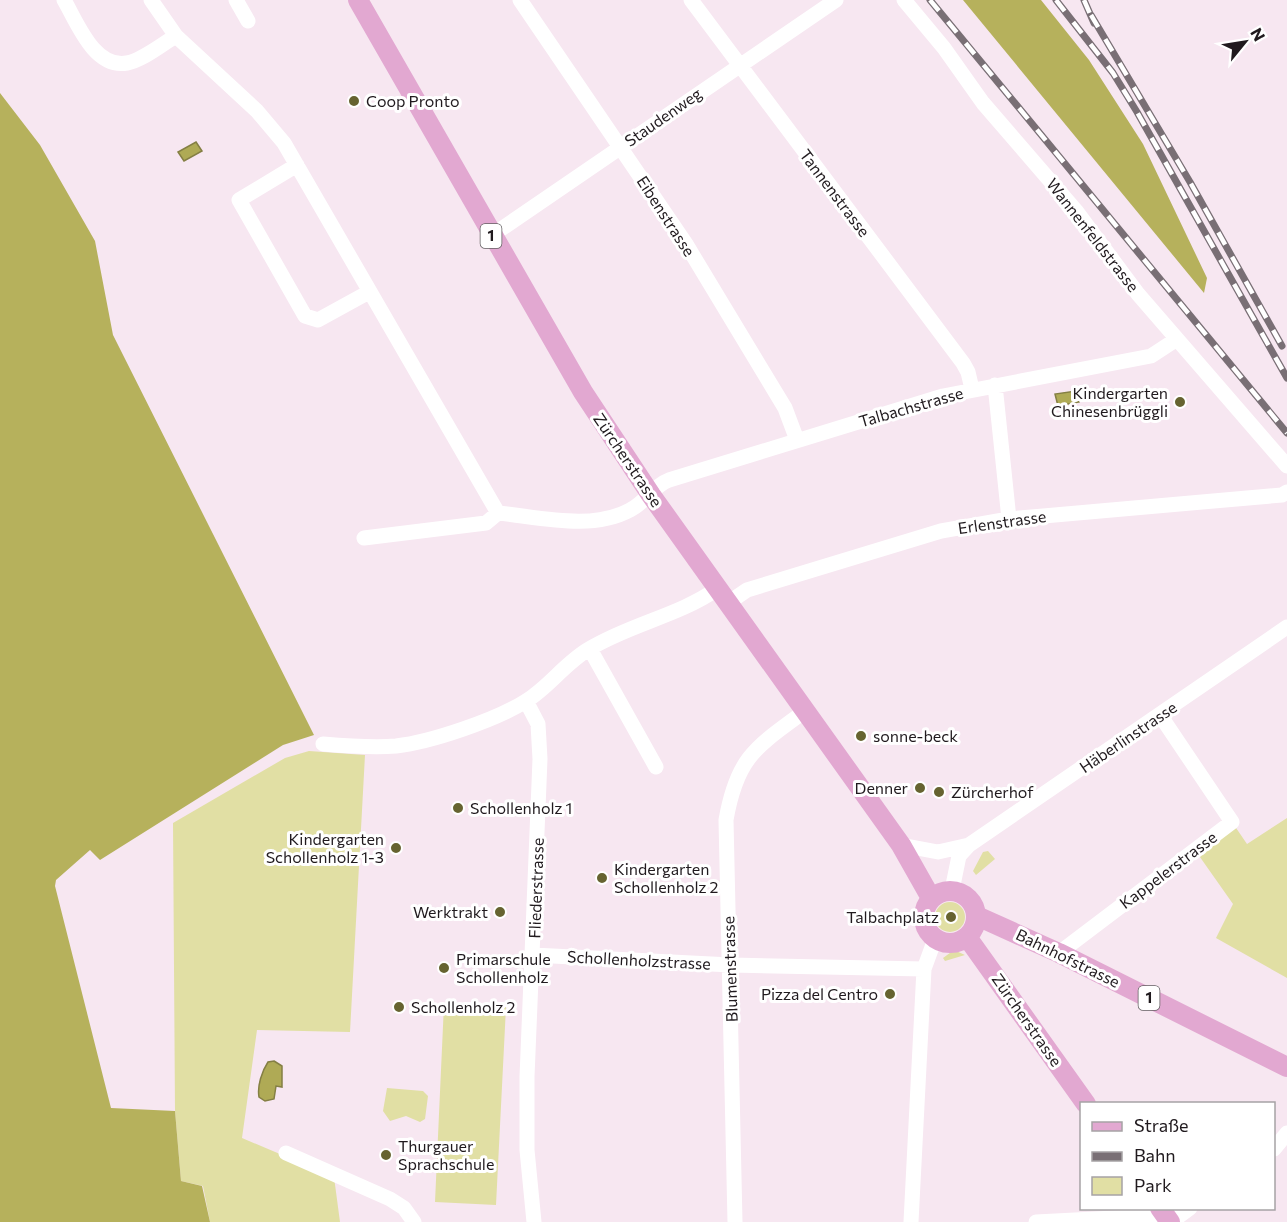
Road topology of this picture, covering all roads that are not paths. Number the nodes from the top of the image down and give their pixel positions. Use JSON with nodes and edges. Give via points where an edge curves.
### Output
{"nodes":[{"id":1,"x":64,"y":0,"type":"edge"},
{"id":2,"x":151,"y":0,"type":"edge"},
{"id":3,"x":236,"y":0,"type":"edge"},
{"id":4,"x":358,"y":0,"type":"edge"},
{"id":5,"x":520,"y":0,"type":"edge"},
{"id":6,"x":691,"y":0,"type":"edge"},
{"id":7,"x":836,"y":0,"type":"edge"},
{"id":8,"x":903,"y":0,"type":"edge"},
{"id":9,"x":248,"y":21,"type":"dead end"},
{"id":10,"x":176,"y":36,"type":"junction"},
{"id":11,"x":739,"y":64,"type":"junction"},
{"id":12,"x":620,"y":146,"type":"junction"},
{"id":13,"x":297,"y":165,"type":"junction"},
{"id":14,"x":491,"y":236,"type":"junction"},
{"id":15,"x":369,"y":292,"type":"junction"},
{"id":16,"x":1177,"y":339,"type":"junction"},
{"id":17,"x":995,"y":385,"type":"junction"},
{"id":18,"x":972,"y":389,"type":"junction"},
{"id":19,"x":797,"y":440,"type":"junction"},
{"id":20,"x":1287,"y":466,"type":"edge"},
{"id":21,"x":1287,"y":492,"type":"edge"},
{"id":22,"x":651,"y":495,"type":"junction"},
{"id":23,"x":498,"y":513,"type":"junction"},
{"id":24,"x":1009,"y":519,"type":"junction"},
{"id":25,"x":364,"y":538,"type":"dead end"},
{"id":26,"x":723,"y":596,"type":"junction"},
{"id":27,"x":1287,"y":627,"type":"edge"},
{"id":28,"x":590,"y":649,"type":"junction"},
{"id":29,"x":526,"y":701,"type":"junction"},
{"id":30,"x":804,"y":711,"type":"junction"},
{"id":31,"x":1160,"y":715,"type":"junction"},
{"id":32,"x":323,"y":744,"type":"dead end"},
{"id":33,"x":656,"y":767,"type":"dead end"},
{"id":34,"x":901,"y":845,"type":"junction"},
{"id":35,"x":969,"y":845,"type":"junction"},
{"id":36,"x":952,"y":890,"type":"junction"},
{"id":37,"x":931,"y":898,"type":"junction"},
{"id":38,"x":977,"y":916,"type":"junction"},
{"id":39,"x":968,"y":937,"type":"junction"},
{"id":40,"x":935,"y":939,"type":"junction"},
{"id":41,"x":1059,"y":953,"type":"junction"},
{"id":42,"x":533,"y":955,"type":"junction"},
{"id":43,"x":731,"y":965,"type":"junction"},
{"id":44,"x":924,"y":969,"type":"junction"},
{"id":45,"x":1287,"y":1067,"type":"edge"},
{"id":46,"x":1085,"y":1102,"type":"edge"},
{"id":47,"x":1287,"y":1133,"type":"edge"},
{"id":48,"x":1279,"y":1151,"type":"edge"},
{"id":49,"x":286,"y":1154,"type":"dead end"},
{"id":50,"x":1187,"y":1210,"type":"edge"},
{"id":51,"x":1166,"y":1216,"type":"edge"},
{"id":52,"x":414,"y":1222,"type":"edge"},
{"id":53,"x":534,"y":1222,"type":"edge"},
{"id":54,"x":735,"y":1222,"type":"edge"},
{"id":55,"x":911,"y":1222,"type":"edge"},
{"id":56,"x":1036,"y":1222,"type":"edge"}],
"edges":[{"from":1,"to":10,"type":"street","via":[[92,46],[110,62],[128,63]]},
{"from":2,"to":10,"type":"street"},
{"from":3,"to":9,"type":"street"},
{"from":4,"to":14,"type":"main road","name":"Zürcherstrasse","number":"1"},
{"from":5,"to":12,"type":"street","name":"Eibenstrasse"},
{"from":6,"to":11,"type":"street","name":"Tannenstrasse"},
{"from":7,"to":11,"type":"street","name":"Staudenweg"},
{"from":8,"to":16,"type":"street","name":"Wannenfeldstrasse"},
{"from":10,"to":13,"type":"street","via":[[257,111]]},
{"from":11,"to":12,"type":"street","name":"Staudenweg"},
{"from":11,"to":18,"type":"street","name":"Tannenstrasse","via":[[963,363]]},
{"from":12,"to":14,"type":"street","name":"Staudenweg"},
{"from":12,"to":19,"type":"street","name":"Eibenstrasse","via":[[686,244],[785,408]]},
{"from":13,"to":15,"type":"street"},
{"from":13,"to":15,"type":"street","via":[[239,200],[305,316],[318,320]]},
{"from":14,"to":22,"type":"main road","name":"Zürcherstrasse","number":"1","via":[[583,392]]},
{"from":15,"to":23,"type":"street"},
{"from":16,"to":17,"type":"street","name":"Talbachstrasse","via":[[1150,356]]},
{"from":16,"to":20,"type":"street","name":"Wannenfeldstrasse"},
{"from":17,"to":18,"type":"street","name":"Talbachstrasse"},
{"from":17,"to":24,"type":"street"},
{"from":18,"to":19,"type":"street","name":"Talbachstrasse"},
{"from":19,"to":22,"type":"street","name":"Talbachstrasse","via":[[669,480],[654,488]]},
{"from":21,"to":24,"type":"street","name":"Erlenstrasse"},
{"from":22,"to":23,"type":"street","name":"Talbachstrasse","via":[[622,514],[590,521]]},
{"from":22,"to":26,"type":"main road","name":"Zürcherstrasse","number":"1"},
{"from":23,"to":25,"type":"street","via":[[486,523]]},
{"from":24,"to":26,"type":"street","name":"Erlenstrasse","via":[[930,534]]},
{"from":26,"to":28,"type":"street","name":"Erlenstrasse","via":[[622,632]]},
{"from":26,"to":30,"type":"main road","name":"Zürcherstrasse","number":"1"},
{"from":27,"to":31,"type":"street","name":"Häberlinstrasse"},
{"from":28,"to":29,"type":"street","name":"Erlenstrasse"},
{"from":28,"to":33,"type":"street"},
{"from":29,"to":32,"type":"street","name":"Erlenstrasse","via":[[466,727],[398,746]]},
{"from":29,"to":42,"type":"street","name":"Fliederstrasse","via":[[538,724],[540,759]]},
{"from":30,"to":34,"type":"main road","name":"Zürcherstrasse","number":"1"},
{"from":30,"to":43,"type":"street","name":"Blumenstrasse","via":[[754,750],[740,768],[731,790],[726,820]]},
{"from":31,"to":35,"type":"street","name":"Häberlinstrasse"},
{"from":31,"to":41,"type":"street","name":"Kappelerstrasse","via":[[1232,822]]},
{"from":34,"to":35,"type":"street","name":"Häberlinstrasse","via":[[938,852]]},
{"from":34,"to":37,"type":"main road","name":"Zürcherstrasse","number":"1"},
{"from":35,"to":36,"type":"street","via":[[960,856]]},
{"from":36,"to":37,"type":"main road"},
{"from":36,"to":38,"type":"main road","via":[[972,902]]},
{"from":37,"to":40,"type":"main road","via":[[926,906],[925,924]]},
{"from":38,"to":39,"type":"main road"},
{"from":38,"to":41,"type":"main road","name":"Bahnhofstrasse","number":"1"},
{"from":39,"to":40,"type":"main road","via":[[951,943]]},
{"from":39,"to":46,"type":"main road","name":"Zürcherstrasse"},
{"from":40,"to":44,"type":"street"},
{"from":41,"to":45,"type":"main road","name":"Bahnhofstrasse","number":"1"},
{"from":42,"to":43,"type":"street","name":"Schollenholzstrasse"},
{"from":42,"to":53,"type":"street","name":"Fliederstrasse","via":[[527,1150]]},
{"from":43,"to":44,"type":"street","name":"Schollenholzstrasse"},
{"from":43,"to":54,"type":"street","name":"Blumenstrasse"},
{"from":44,"to":55,"type":"street"},
{"from":47,"to":48,"type":"street"},
{"from":49,"to":52,"type":"street","via":[[390,1199],[405,1209]]},
{"from":50,"to":51,"type":"street"},
{"from":51,"to":56,"type":"street"}]}
